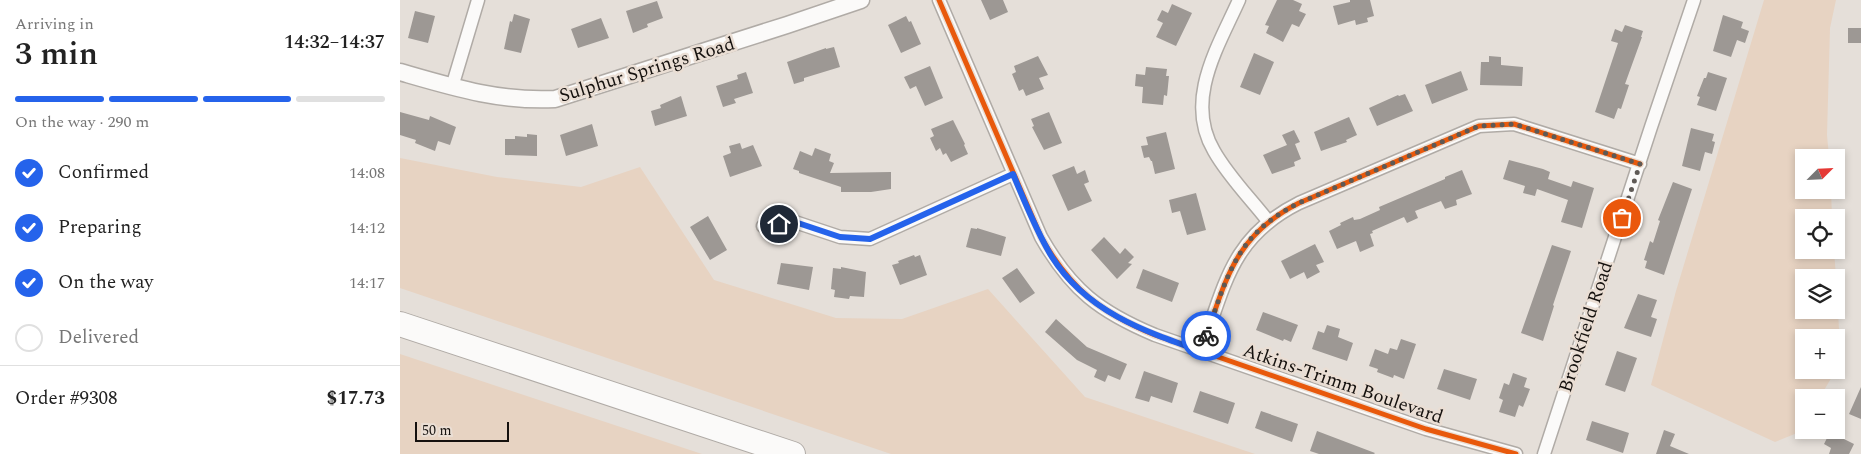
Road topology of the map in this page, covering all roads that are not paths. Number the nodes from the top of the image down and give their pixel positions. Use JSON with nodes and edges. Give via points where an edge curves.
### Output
{"nodes":[{"id":1,"x":478,"y":0,"type":"edge"},
{"id":2,"x":860,"y":0,"type":"edge"},
{"id":3,"x":939,"y":0,"type":"edge"},
{"id":4,"x":1239,"y":0,"type":"edge"},
{"id":5,"x":1694,"y":0,"type":"edge"},
{"id":6,"x":400,"y":72,"type":"edge"},
{"id":7,"x":452,"y":87,"type":"junction"},
{"id":8,"x":1640,"y":164,"type":"junction"},
{"id":9,"x":1013,"y":174,"type":"junction"},
{"id":10,"x":1268,"y":221,"type":"junction"},
{"id":11,"x":763,"y":226,"type":"dead end"},
{"id":12,"x":400,"y":324,"type":"edge"},
{"id":13,"x":1201,"y":351,"type":"junction"},
{"id":14,"x":793,"y":454,"type":"edge"},
{"id":15,"x":1516,"y":454,"type":"edge"},
{"id":16,"x":1544,"y":454,"type":"edge"}],
"edges":[{"from":1,"to":7,"type":"street"},
{"from":2,"to":7,"type":"street","name":"Sulphur Springs Road","via":[[555,99],[502,98]]},
{"from":3,"to":9,"type":"street","name":"Atkins-Trimm Boulevard"},
{"from":4,"to":10,"type":"street","via":[[1208,68],[1203,89],[1203,121],[1219,159]]},
{"from":5,"to":8,"type":"street","name":"Brookfield Road"},
{"from":6,"to":7,"type":"street","name":"Sulphur Springs Road"},
{"from":8,"to":10,"type":"street","via":[[1514,124],[1479,126],[1299,203]]},
{"from":8,"to":16,"type":"street","name":"Brookfield Road"},
{"from":9,"to":11,"type":"street","via":[[870,239],[840,237],[795,222]]},
{"from":9,"to":13,"type":"street","name":"Atkins-Trimm Boulevard","via":[[1053,259],[1090,300],[1128,324]]},
{"from":10,"to":13,"type":"street","via":[[1248,241],[1229,272]]},
{"from":12,"to":14,"type":"highway"},
{"from":13,"to":15,"type":"street","name":"Atkins-Trimm Boulevard","via":[[1426,429]]}]}
